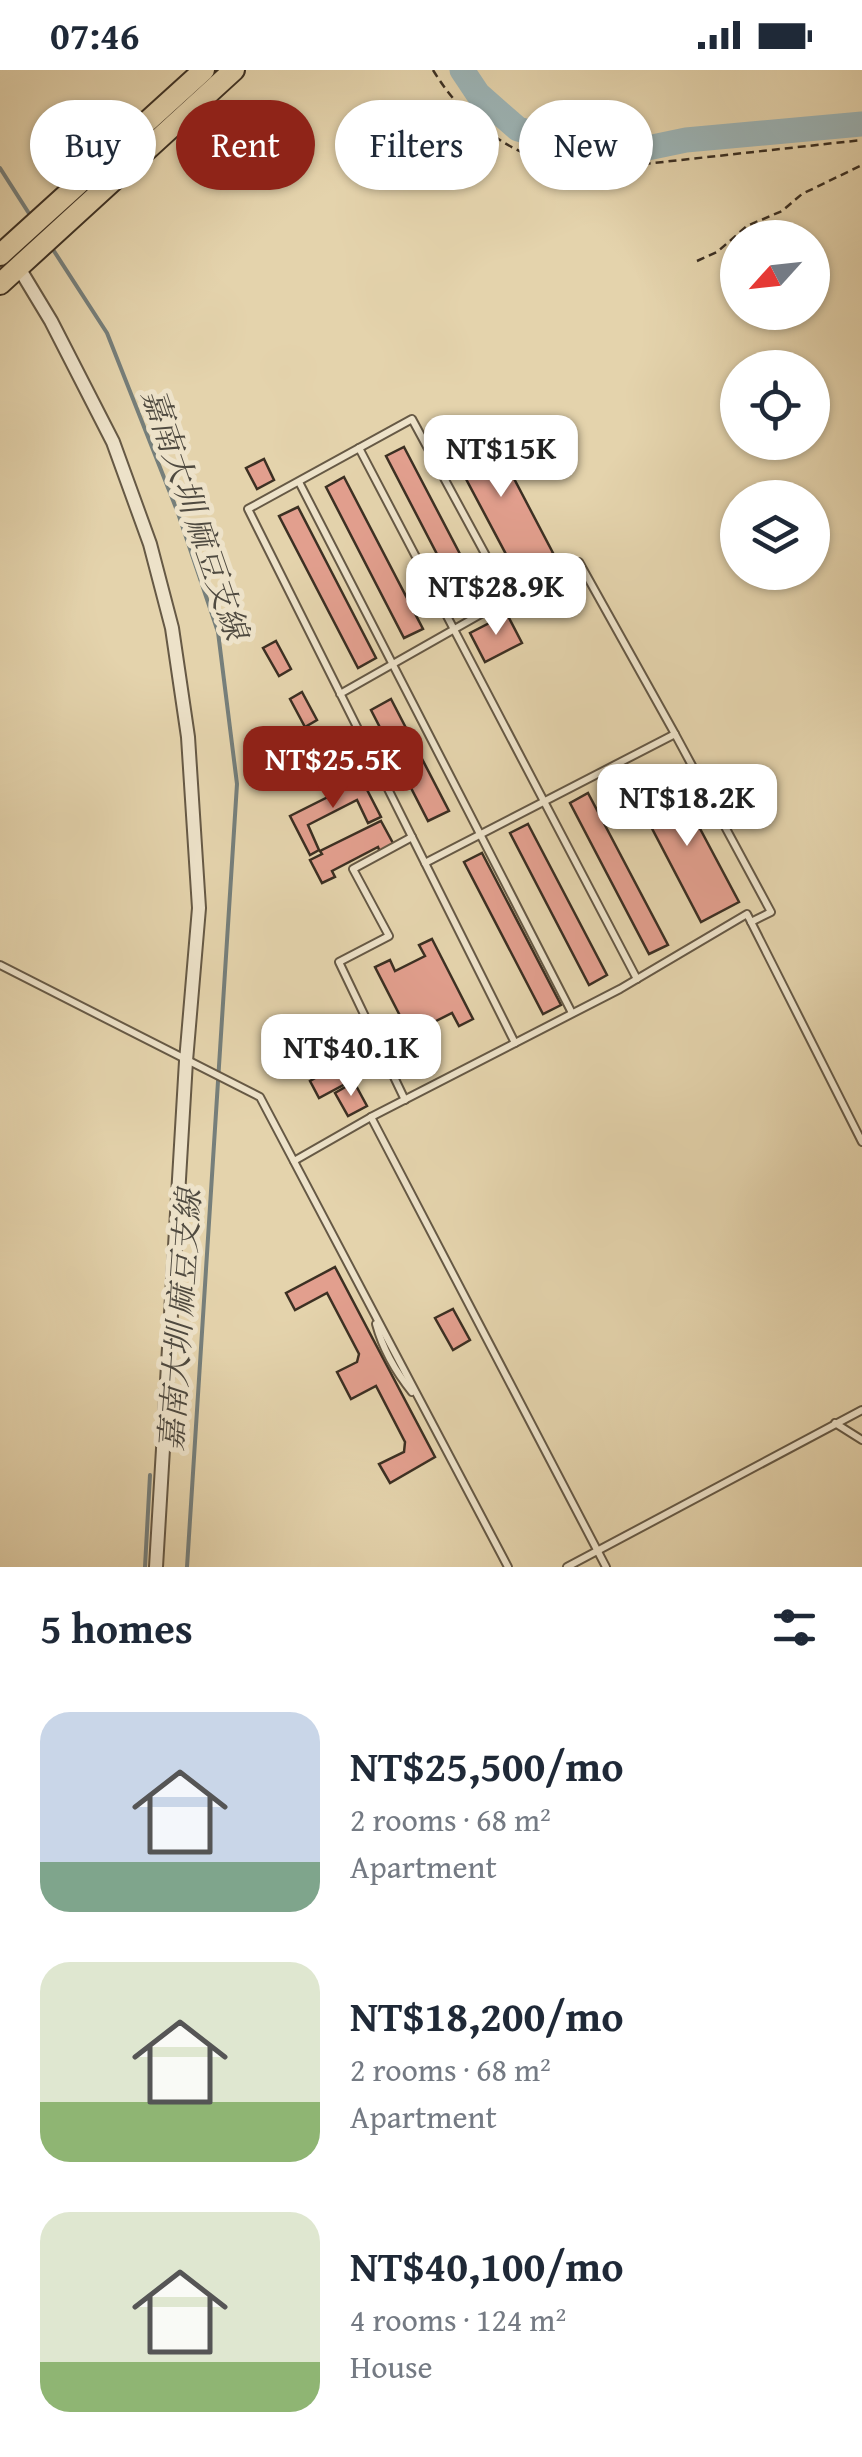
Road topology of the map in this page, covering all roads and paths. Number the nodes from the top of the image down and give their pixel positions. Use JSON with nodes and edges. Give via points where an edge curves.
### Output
{"nodes":[{"id":1,"x":204,"y":70,"type":"edge"},
{"id":2,"x":234,"y":70,"type":"edge"},
{"id":3,"x":433,"y":70,"type":"edge"},
{"id":4,"x":862,"y":140,"type":"edge"},
{"id":5,"x":862,"y":165,"type":"edge"},
{"id":6,"x":0,"y":255,"type":"edge"},
{"id":7,"x":696,"y":262,"type":"dead end"},
{"id":8,"x":19,"y":268,"type":"junction"},
{"id":9,"x":0,"y":284,"type":"edge"},
{"id":10,"x":359,"y":448,"type":"junction"},
{"id":11,"x":299,"y":482,"type":"junction"},
{"id":12,"x":509,"y":598,"type":"junction"},
{"id":13,"x":453,"y":630,"type":"junction"},
{"id":14,"x":394,"y":664,"type":"junction"},
{"id":15,"x":340,"y":694,"type":"junction"},
{"id":16,"x":675,"y":734,"type":"junction"},
{"id":17,"x":544,"y":801,"type":"junction"},
{"id":18,"x":482,"y":834,"type":"junction"},
{"id":19,"x":412,"y":838,"type":"junction"},
{"id":20,"x":425,"y":864,"type":"junction"},
{"id":21,"x":751,"y":922,"type":"junction"},
{"id":22,"x":0,"y":964,"type":"edge"},
{"id":23,"x":637,"y":979,"type":"junction"},
{"id":24,"x":572,"y":1013,"type":"junction"},
{"id":25,"x":516,"y":1043,"type":"junction"},
{"id":26,"x":186,"y":1061,"type":"junction"},
{"id":27,"x":405,"y":1100,"type":"junction"},
{"id":28,"x":372,"y":1117,"type":"junction"},
{"id":29,"x":862,"y":1142,"type":"edge"},
{"id":30,"x":294,"y":1161,"type":"junction"},
{"id":31,"x":862,"y":1410,"type":"edge"},
{"id":32,"x":835,"y":1424,"type":"junction"},
{"id":33,"x":862,"y":1440,"type":"edge"},
{"id":34,"x":597,"y":1551,"type":"junction"},
{"id":35,"x":156,"y":1567,"type":"edge"},
{"id":36,"x":508,"y":1567,"type":"edge"},
{"id":37,"x":567,"y":1567,"type":"edge"},
{"id":38,"x":606,"y":1567,"type":"edge"}],
"edges":[{"from":1,"to":6,"type":"main road"},
{"from":2,"to":8,"type":"main road"},
{"from":3,"to":4,"type":"path","via":[[457,104],[504,144],[580,171]]},
{"from":5,"to":7,"type":"path","via":[[747,226]]},
{"from":8,"to":9,"type":"main road"},
{"from":8,"to":26,"type":"street","via":[[113,442],[172,628],[188,737],[199,908]]},
{"from":10,"to":11,"type":"lane"},
{"from":10,"to":12,"type":"lane","via":[[412,419]]},
{"from":10,"to":13,"type":"lane"},
{"from":11,"to":14,"type":"lane"},
{"from":11,"to":15,"type":"lane","via":[[248,510]]},
{"from":12,"to":13,"type":"lane"},
{"from":12,"to":16,"type":"lane","via":[[579,562]]},
{"from":13,"to":14,"type":"lane"},
{"from":13,"to":17,"type":"lane"},
{"from":14,"to":15,"type":"lane"},
{"from":14,"to":18,"type":"lane"},
{"from":15,"to":19,"type":"lane"},
{"from":16,"to":17,"type":"lane"},
{"from":16,"to":21,"type":"lane","via":[[771,912]]},
{"from":17,"to":18,"type":"lane"},
{"from":17,"to":23,"type":"lane"},
{"from":18,"to":20,"type":"lane"},
{"from":18,"to":24,"type":"lane"},
{"from":19,"to":20,"type":"lane"},
{"from":19,"to":27,"type":"lane","via":[[353,869],[389,936],[339,962]]},
{"from":20,"to":25,"type":"lane"},
{"from":21,"to":23,"type":"lane","via":[[747,914]]},
{"from":21,"to":29,"type":"lane"},
{"from":22,"to":26,"type":"lane"},
{"from":23,"to":24,"type":"lane"},
{"from":24,"to":25,"type":"lane"},
{"from":25,"to":27,"type":"lane"},
{"from":26,"to":30,"type":"lane","via":[[260,1096]]},
{"from":26,"to":35,"type":"street"},
{"from":27,"to":28,"type":"lane"},
{"from":28,"to":30,"type":"lane"},
{"from":28,"to":34,"type":"lane"},
{"from":30,"to":36,"type":"lane"},
{"from":31,"to":32,"type":"lane"},
{"from":32,"to":33,"type":"lane"},
{"from":32,"to":34,"type":"lane"},
{"from":34,"to":37,"type":"lane"},
{"from":34,"to":38,"type":"lane"}]}
